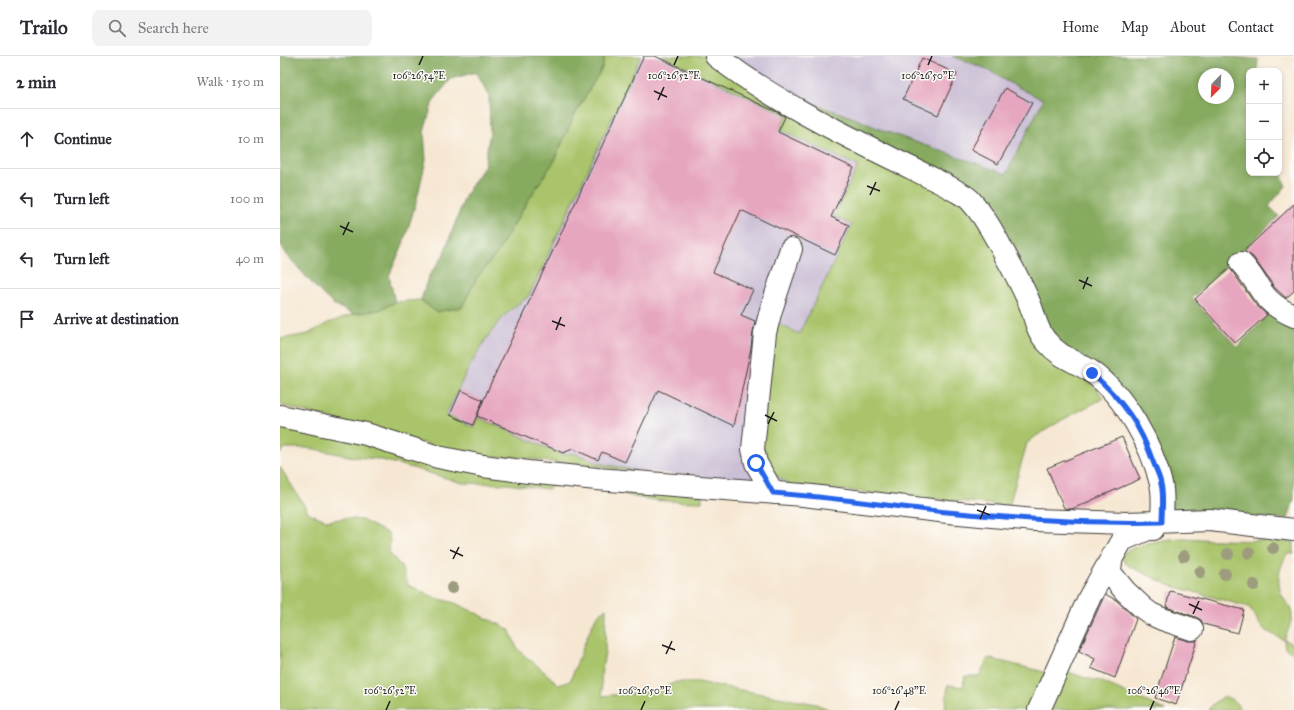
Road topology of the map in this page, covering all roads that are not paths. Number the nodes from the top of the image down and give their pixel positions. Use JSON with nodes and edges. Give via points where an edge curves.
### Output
{"nodes":[{"id":1,"x":716,"y":56,"type":"edge"},
{"id":2,"x":791,"y":249,"type":"dead end"},
{"id":3,"x":1241,"y":263,"type":"dead end"},
{"id":4,"x":1294,"y":316,"type":"edge"},
{"id":5,"x":280,"y":416,"type":"edge"},
{"id":6,"x":773,"y":493,"type":"junction"},
{"id":7,"x":1162,"y":522,"type":"junction"},
{"id":8,"x":1294,"y":530,"type":"edge"},
{"id":9,"x":1294,"y":535,"type":"edge"},
{"id":10,"x":1112,"y":556,"type":"junction"},
{"id":11,"x":1192,"y":629,"type":"dead end"},
{"id":12,"x":1039,"y":710,"type":"edge"}],
"edges":[{"from":1,"to":7,"type":"street","via":[[764,90],[967,197],[982,214],[1019,278],[1045,341],[1057,353],[1092,373],[1111,390],[1139,428],[1162,485]]},
{"from":2,"to":6,"type":"street","via":[[765,333],[753,449],[756,463]]},
{"from":3,"to":4,"type":"street","via":[[1272,304]]},
{"from":5,"to":6,"type":"street","via":[[366,434],[438,457],[483,466],[597,479]]},
{"from":6,"to":7,"type":"street","via":[[1035,520]]},
{"from":7,"to":8,"type":"street","via":[[1210,520]]},
{"from":9,"to":10,"type":"street","via":[[1204,527],[1148,529],[1122,540]]},
{"from":10,"to":11,"type":"street","via":[[1111,574],[1143,608],[1162,619]]},
{"from":10,"to":12,"type":"street","via":[[1089,598]]}]}
